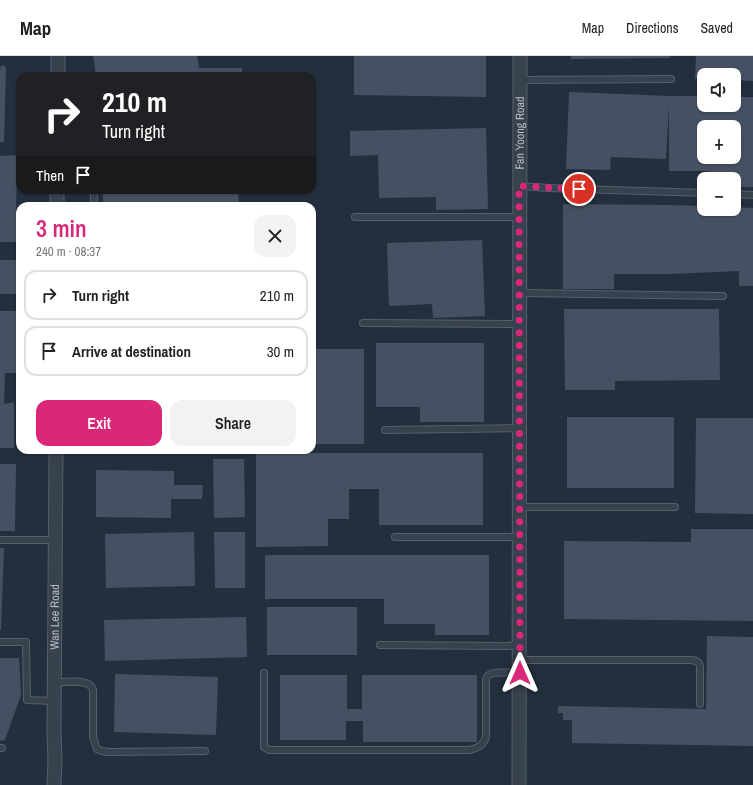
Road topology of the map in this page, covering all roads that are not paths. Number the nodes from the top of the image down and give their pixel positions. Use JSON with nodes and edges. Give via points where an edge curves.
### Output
{"nodes":[{"id":1,"x":58,"y":56,"type":"edge"},
{"id":2,"x":520,"y":56,"type":"edge"},
{"id":3,"x":58,"y":72,"type":"edge"},
{"id":4,"x":672,"y":79,"type":"dead end"},
{"id":5,"x":520,"y":80,"type":"junction"},
{"id":6,"x":519,"y":186,"type":"junction"},
{"id":7,"x":697,"y":193,"type":"edge"},
{"id":8,"x":741,"y":194,"type":"edge"},
{"id":9,"x":753,"y":195,"type":"edge"},
{"id":10,"x":355,"y":217,"type":"dead end"},
{"id":11,"x":520,"y":217,"type":"junction"},
{"id":12,"x":519,"y":293,"type":"junction"},
{"id":13,"x":723,"y":296,"type":"dead end"},
{"id":14,"x":363,"y":323,"type":"dead end"},
{"id":15,"x":520,"y":324,"type":"junction"},
{"id":16,"x":520,"y":428,"type":"junction"},
{"id":17,"x":385,"y":430,"type":"dead end"},
{"id":18,"x":56,"y":454,"type":"edge"},
{"id":19,"x":520,"y":507,"type":"junction"},
{"id":20,"x":675,"y":507,"type":"dead end"},
{"id":21,"x":395,"y":537,"type":"dead end"},
{"id":22,"x":520,"y":537,"type":"junction"},
{"id":23,"x":0,"y":540,"type":"edge"},
{"id":24,"x":55,"y":540,"type":"junction"},
{"id":25,"x":0,"y":642,"type":"edge"},
{"id":26,"x":520,"y":644,"type":"junction"},
{"id":27,"x":380,"y":645,"type":"dead end"},
{"id":28,"x":520,"y":666,"type":"junction"},
{"id":29,"x":264,"y":673,"type":"dead end"},
{"id":30,"x":54,"y":683,"type":"junction"},
{"id":31,"x":54,"y":701,"type":"junction"},
{"id":32,"x":700,"y":704,"type":"dead end"},
{"id":33,"x":205,"y":751,"type":"dead end"},
{"id":34,"x":54,"y":785,"type":"edge"},
{"id":35,"x":519,"y":785,"type":"edge"}],
"edges":[{"from":1,"to":3,"type":"street"},
{"from":2,"to":5,"type":"street","name":"Fan Yoong Road"},
{"from":4,"to":5,"type":"lane"},
{"from":5,"to":6,"type":"street","name":"Fan Yoong Road"},
{"from":6,"to":7,"type":"lane"},
{"from":6,"to":11,"type":"street","name":"Fan Yoong Road"},
{"from":8,"to":9,"type":"lane"},
{"from":10,"to":11,"type":"lane"},
{"from":11,"to":12,"type":"street","name":"Fan Yoong Road"},
{"from":12,"to":13,"type":"lane"},
{"from":12,"to":15,"type":"street","name":"Fan Yoong Road"},
{"from":14,"to":15,"type":"lane"},
{"from":15,"to":16,"type":"street","name":"Fan Yoong Road"},
{"from":16,"to":17,"type":"lane"},
{"from":16,"to":19,"type":"street","name":"Fan Yoong Road"},
{"from":18,"to":24,"type":"street","name":"Wan Lee Road"},
{"from":19,"to":20,"type":"lane"},
{"from":19,"to":22,"type":"street","name":"Fan Yoong Road"},
{"from":21,"to":22,"type":"lane"},
{"from":22,"to":26,"type":"street","name":"Fan Yoong Road"},
{"from":23,"to":24,"type":"lane"},
{"from":24,"to":30,"type":"street","name":"Wan Lee Road"},
{"from":25,"to":31,"type":"lane","via":[[26,642],[27,700]]},
{"from":26,"to":27,"type":"lane"},
{"from":26,"to":28,"type":"street","name":"Fan Yoong Road"},
{"from":28,"to":29,"type":"lane","via":[[487,677],[486,737],[484,743],[470,750],[269,750],[264,747]]},
{"from":28,"to":32,"type":"lane","via":[[696,661],[700,666]]},
{"from":28,"to":35,"type":"street","name":"Fan Yoong Road"},
{"from":30,"to":31,"type":"street","name":"Wan Lee Road"},
{"from":30,"to":33,"type":"lane","via":[[81,682],[92,686],[93,736],[97,749],[108,752]]},
{"from":31,"to":34,"type":"street","name":"Wan Lee Road"}]}
